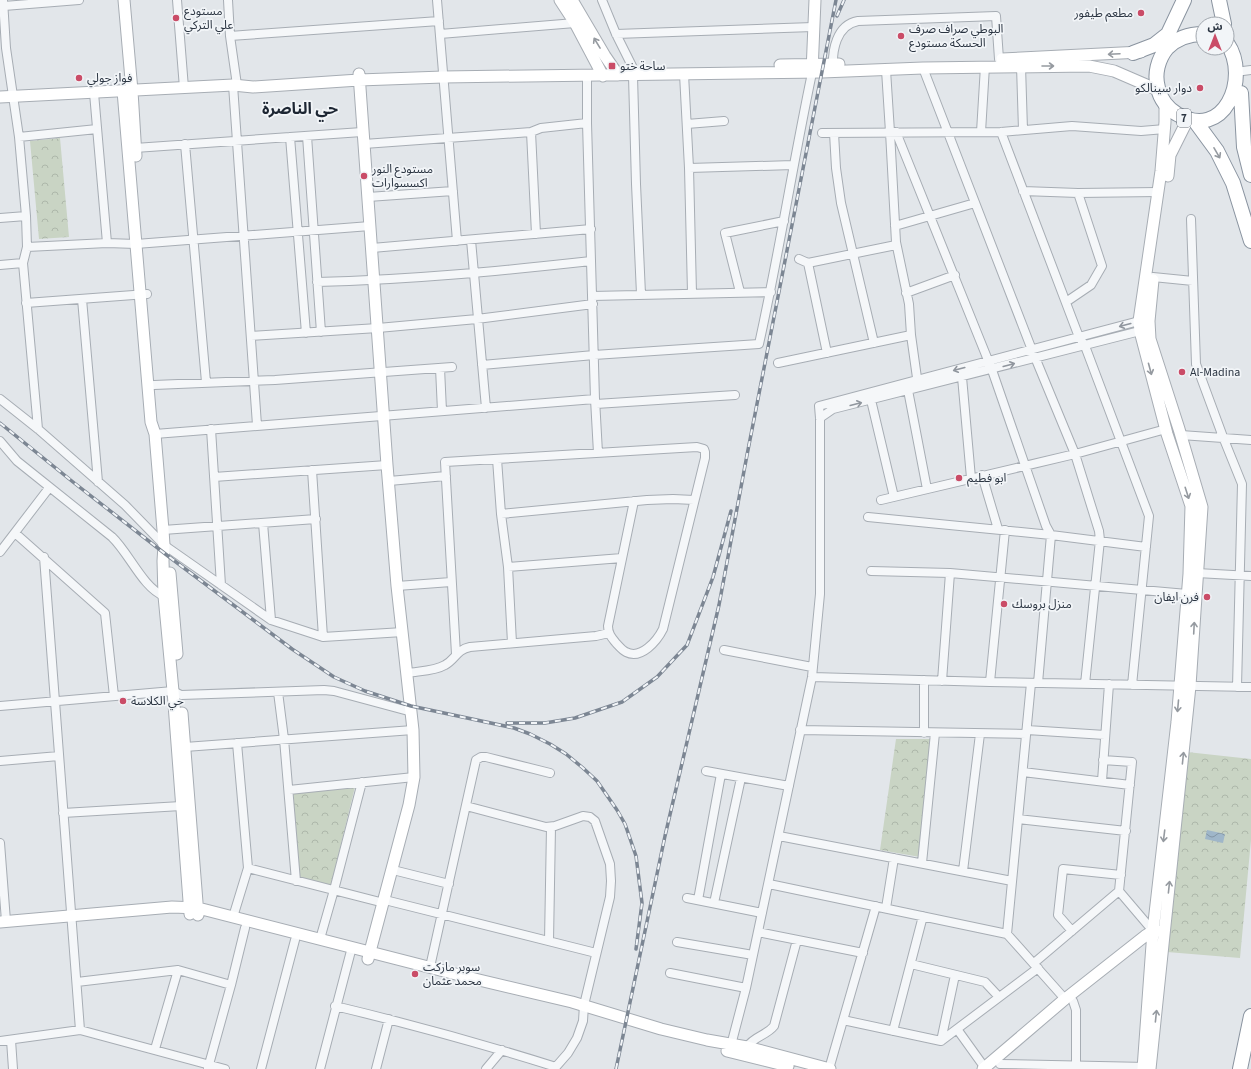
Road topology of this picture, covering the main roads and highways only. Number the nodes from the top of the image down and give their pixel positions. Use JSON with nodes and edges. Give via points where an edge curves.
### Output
{"nodes":[{"id":1,"x":1184,"y":0,"type":"edge"},
{"id":2,"x":1188,"y":0,"type":"edge"},
{"id":3,"x":1219,"y":0,"type":"edge"},
{"id":4,"x":1222,"y":16,"type":"edge"},
{"id":5,"x":1195,"y":35,"type":"edge"},
{"id":6,"x":1169,"y":47,"type":"junction"},
{"id":7,"x":1235,"y":52,"type":"edge"},
{"id":8,"x":1133,"y":53,"type":"road end"},
{"id":9,"x":1247,"y":70,"type":"edge"},
{"id":10,"x":1241,"y":92,"type":"junction"},
{"id":11,"x":1192,"y":120,"type":"junction"},
{"id":12,"x":1251,"y":175,"type":"edge"},
{"id":13,"x":1251,"y":241,"type":"edge"},
{"id":14,"x":1251,"y":1016,"type":"edge"},
{"id":15,"x":1242,"y":1069,"type":"edge"}],
"edges":[{"from":1,"to":8,"type":"highway","via":[[1168,34],[1154,45]]},
{"from":2,"to":6,"type":"highway","number":"7","via":[[1182,23]]},
{"from":3,"to":4,"type":"highway"},
{"from":5,"to":6,"type":"highway","via":[[1176,40]]},
{"from":6,"to":11,"type":"highway","number":"7","via":[[1157,68],[1158,90],[1165,103],[1175,113]]},
{"from":7,"to":9,"type":"highway","number":"7"},
{"from":9,"to":10,"type":"highway","number":"7"},
{"from":10,"to":11,"type":"highway","number":"7","via":[[1233,106],[1223,114],[1212,119]]},
{"from":10,"to":12,"type":"highway","number":"7","via":[[1244,147]]},
{"from":11,"to":13,"type":"highway","number":"7","one_way":true,"via":[[1217,151],[1233,183]]},
{"from":14,"to":15,"type":"highway"}]}
